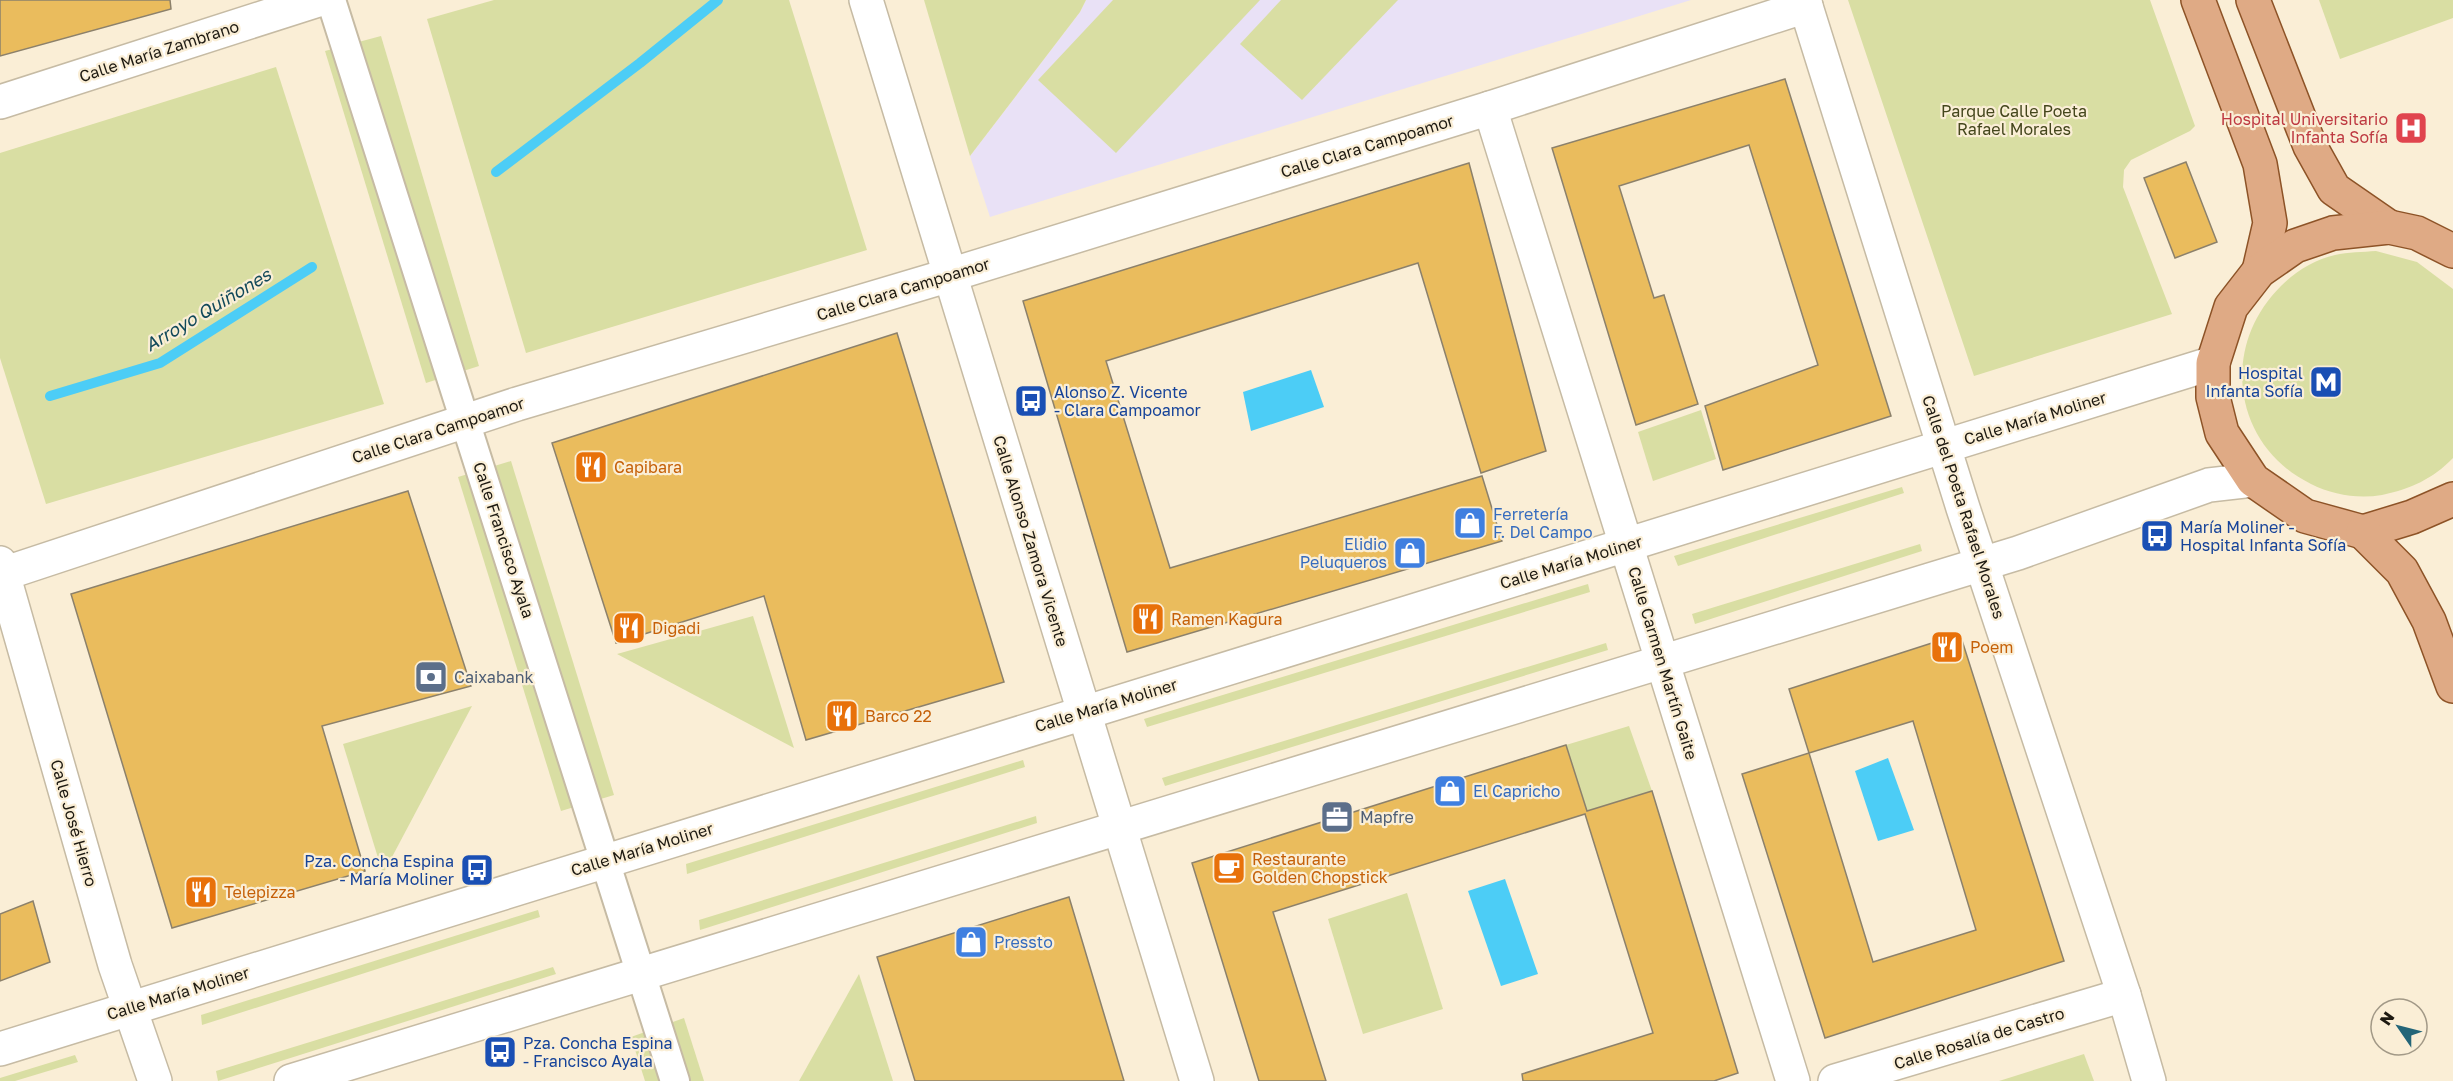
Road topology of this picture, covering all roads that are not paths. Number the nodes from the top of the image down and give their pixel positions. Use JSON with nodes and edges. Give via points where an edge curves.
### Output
{"nodes":[{"id":1,"x":318,"y":0,"type":"edge"},
{"id":2,"x":331,"y":0,"type":"edge"},
{"id":3,"x":866,"y":0,"type":"edge"},
{"id":4,"x":2198,"y":0,"type":"edge"},
{"id":5,"x":2253,"y":0,"type":"edge"},
{"id":6,"x":1805,"y":3,"type":"edge"},
{"id":7,"x":0,"y":102,"type":"edge"},
{"id":8,"x":1490,"y":108,"type":"junction"},
{"id":9,"x":2389,"y":227,"type":"junction"},
{"id":10,"x":2453,"y":251,"type":"edge"},
{"id":11,"x":2259,"y":271,"type":"junction"},
{"id":12,"x":950,"y":275,"type":"junction"},
{"id":13,"x":2213,"y":363,"type":"junction"},
{"id":14,"x":466,"y":421,"type":"junction"},
{"id":15,"x":1945,"y":446,"type":"junction"},
{"id":16,"x":2253,"y":480,"type":"junction"},
{"id":17,"x":2453,"y":499,"type":"edge"},
{"id":18,"x":2363,"y":532,"type":"junction"},
{"id":19,"x":1626,"y":544,"type":"junction"},
{"id":20,"x":1981,"y":563,"type":"junction"},
{"id":21,"x":1,"y":571,"type":"edge"},
{"id":22,"x":1662,"y":661,"type":"junction"},
{"id":23,"x":2453,"y":686,"type":"edge"},
{"id":24,"x":1084,"y":712,"type":"junction"},
{"id":25,"x":1119,"y":827,"type":"junction"},
{"id":26,"x":606,"y":860,"type":"junction"},
{"id":27,"x":642,"y":974,"type":"junction"},
{"id":28,"x":2124,"y":995,"type":"junction"},
{"id":29,"x":129,"y":1008,"type":"junction"},
{"id":30,"x":0,"y":1049,"type":"edge"},
{"id":31,"x":155,"y":1081,"type":"edge"},
{"id":32,"x":291,"y":1081,"type":"edge"},
{"id":33,"x":675,"y":1081,"type":"edge"},
{"id":34,"x":1197,"y":1081,"type":"edge"},
{"id":35,"x":1793,"y":1081,"type":"edge"},
{"id":36,"x":1834,"y":1081,"type":"edge"},
{"id":37,"x":2149,"y":1081,"type":"edge"}],
"edges":[{"from":1,"to":7,"type":"street","name":"Calle María Zambrano"},
{"from":2,"to":14,"type":"street","name":"Calle Francisco Ayala"},
{"from":3,"to":12,"type":"street","name":"Calle Alonso Zamora Vicente"},
{"from":4,"to":11,"type":"main road","via":[[2260,164],[2270,223]]},
{"from":5,"to":9,"type":"main road","via":[[2310,146],[2334,189]]},
{"from":6,"to":8,"type":"street","name":"Calle Clara Campoamor"},
{"from":6,"to":15,"type":"street","name":"Calle del Poeta Rafael Morales"},
{"from":8,"to":12,"type":"street","name":"Calle Clara Campoamor"},
{"from":8,"to":19,"type":"street","name":"Calle Carmen Martín Gaite"},
{"from":9,"to":10,"type":"main road","via":[[2417,233]]},
{"from":9,"to":11,"type":"main road","via":[[2332,233],[2295,246]]},
{"from":11,"to":13,"type":"main road","via":[[2231,307]]},
{"from":12,"to":14,"type":"street","name":"Calle Clara Campoamor"},
{"from":12,"to":24,"type":"street","name":"Calle Alonso Zamora Vicente"},
{"from":13,"to":15,"type":"street","name":"Calle María Moliner"},
{"from":13,"to":16,"type":"main road","via":[[2213,397],[2222,433]]},
{"from":14,"to":21,"type":"street","name":"Calle Clara Campoamor"},
{"from":14,"to":26,"type":"street","name":"Calle Francisco Ayala"},
{"from":15,"to":19,"type":"street","name":"Calle María Moliner"},
{"from":15,"to":20,"type":"street","name":"Calle del Poeta Rafael Morales"},
{"from":16,"to":18,"type":"main road","via":[[2305,516]]},
{"from":16,"to":20,"type":"street","via":[[2209,485]]},
{"from":17,"to":18,"type":"main road"},
{"from":18,"to":23,"type":"main road","via":[[2402,571],[2429,621]]},
{"from":19,"to":22,"type":"street","name":"Calle Carmen Martín Gaite"},
{"from":19,"to":24,"type":"street","name":"Calle María Moliner"},
{"from":20,"to":22,"type":"street"},
{"from":20,"to":28,"type":"street","name":"Calle del Poeta Rafael Morales"},
{"from":21,"to":29,"type":"street","name":"Calle José Hierro"},
{"from":22,"to":25,"type":"street"},
{"from":22,"to":35,"type":"street","name":"Calle Carmen Martín Gaite"},
{"from":24,"to":25,"type":"street","name":"Calle Alonso Zamora Vicente"},
{"from":24,"to":26,"type":"street","name":"Calle María Moliner"},
{"from":25,"to":27,"type":"street"},
{"from":25,"to":34,"type":"street","name":"Calle Alonso Zamora Vicente"},
{"from":26,"to":27,"type":"street","name":"Calle Francisco Ayala"},
{"from":26,"to":29,"type":"street","name":"Calle María Moliner"},
{"from":27,"to":32,"type":"street"},
{"from":27,"to":33,"type":"street","name":"Calle Francisco Ayala"},
{"from":28,"to":36,"type":"street","name":"Calle Rosalía de Castro"},
{"from":28,"to":37,"type":"street","name":"Calle del Poeta Rafael Morales"},
{"from":29,"to":30,"type":"street","name":"Calle María Moliner"},
{"from":29,"to":31,"type":"street","name":"Calle José Hierro"}]}
